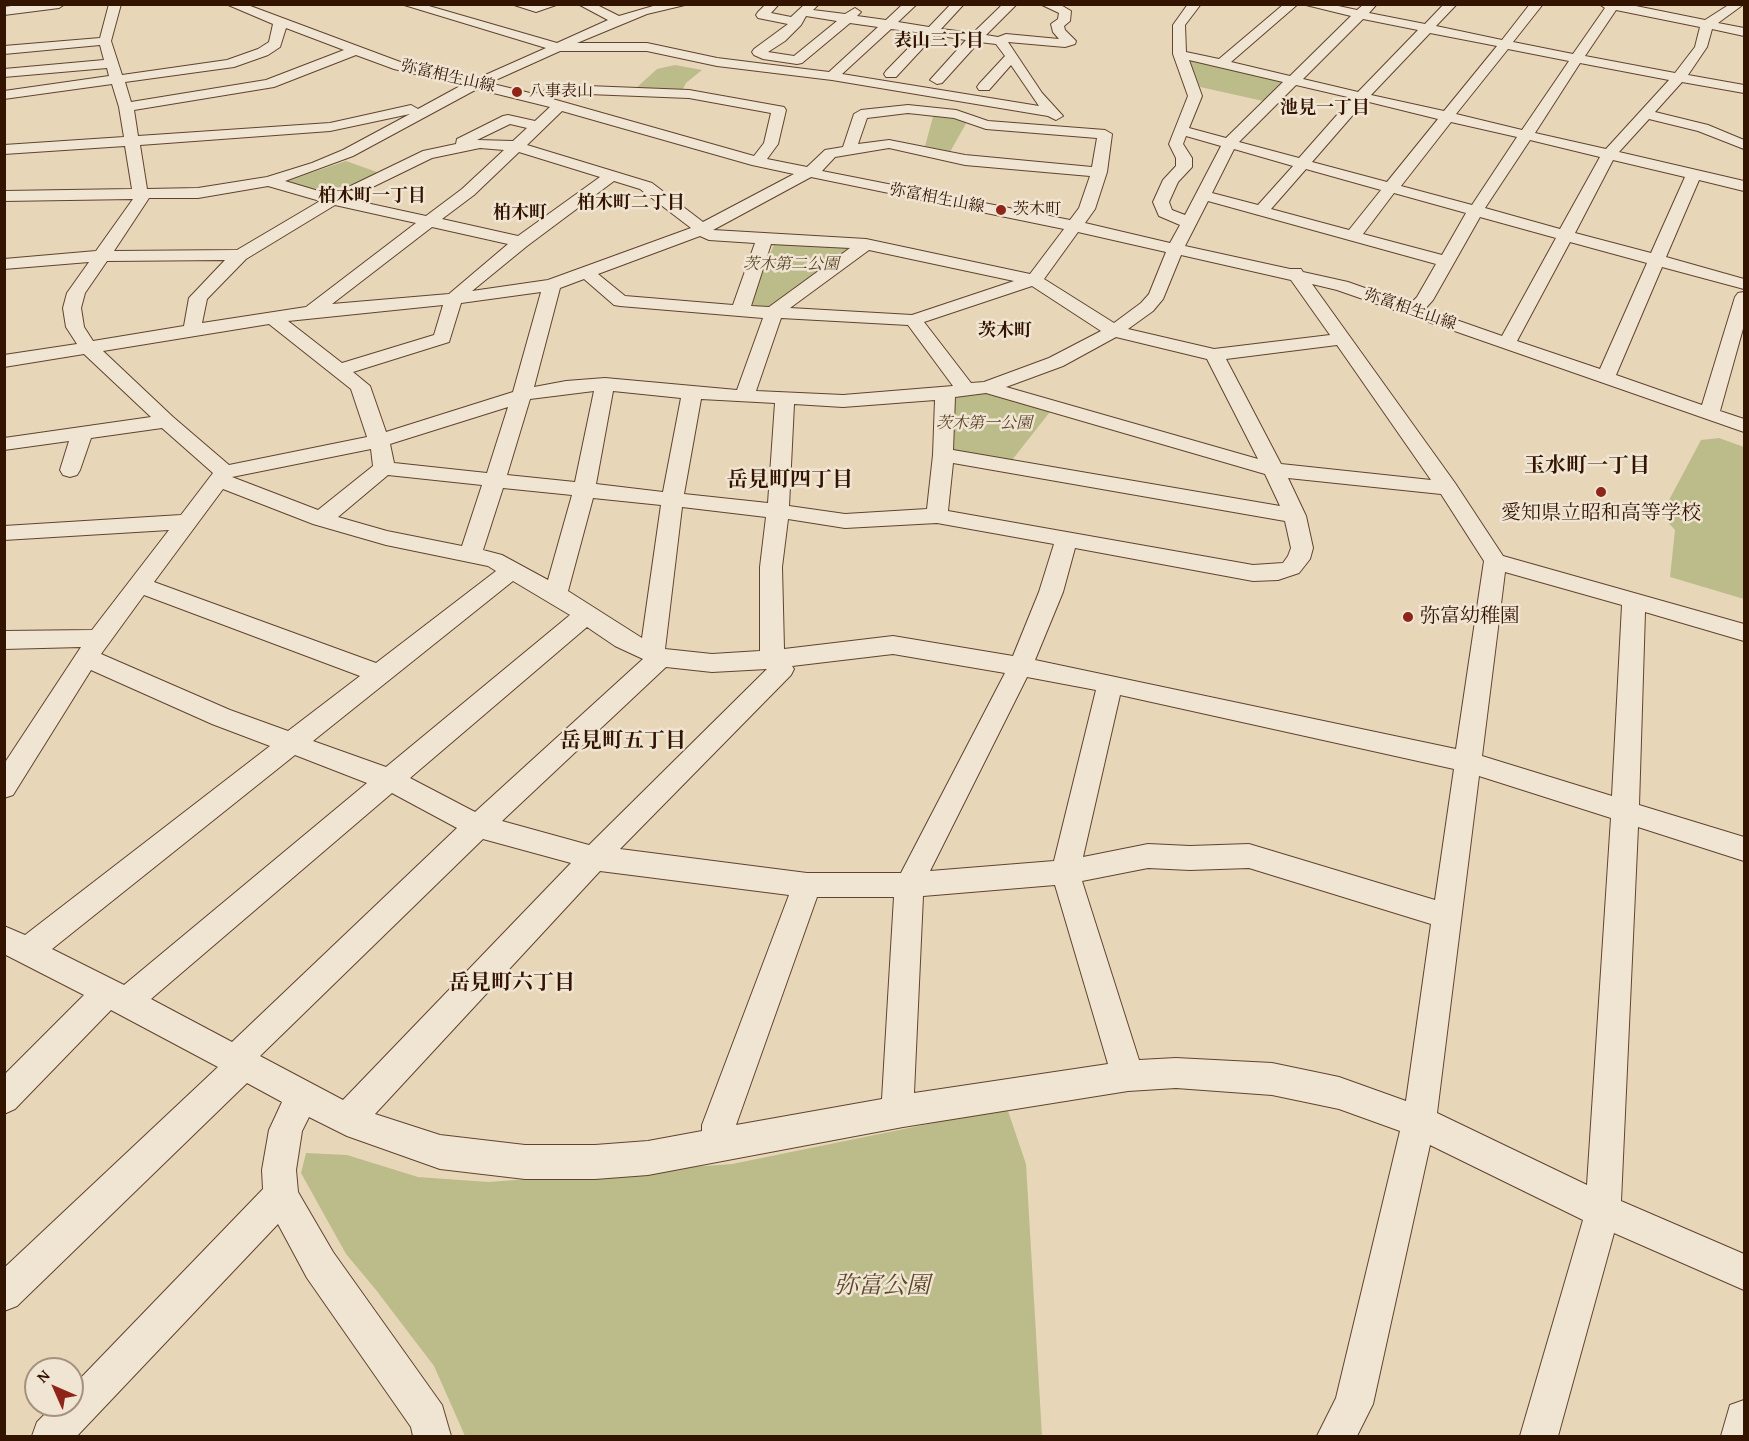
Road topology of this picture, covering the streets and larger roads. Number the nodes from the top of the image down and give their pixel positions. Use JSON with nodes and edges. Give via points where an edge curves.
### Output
{"nodes":[{"id":1,"x":59,"y":4,"type":"edge"},
{"id":2,"x":115,"y":4,"type":"edge"},
{"id":3,"x":232,"y":4,"type":"edge"},
{"id":4,"x":407,"y":4,"type":"edge"},
{"id":5,"x":554,"y":4,"type":"edge"},
{"id":6,"x":584,"y":4,"type":"edge"},
{"id":7,"x":683,"y":4,"type":"edge"},
{"id":8,"x":773,"y":4,"type":"edge"},
{"id":9,"x":865,"y":4,"type":"edge"},
{"id":10,"x":911,"y":4,"type":"edge"},
{"id":11,"x":958,"y":4,"type":"edge"},
{"id":12,"x":1011,"y":4,"type":"edge"},
{"id":13,"x":1046,"y":4,"type":"edge"},
{"id":14,"x":1195,"y":4,"type":"edge"},
{"id":15,"x":1292,"y":4,"type":"edge"},
{"id":16,"x":1308,"y":4,"type":"edge"},
{"id":17,"x":1371,"y":4,"type":"edge"},
{"id":18,"x":1451,"y":4,"type":"edge"},
{"id":19,"x":1537,"y":4,"type":"edge"},
{"id":20,"x":1739,"y":4,"type":"edge"},
{"id":21,"x":1609,"y":5,"type":"edge"},
{"id":22,"x":528,"y":6,"type":"edge"},
{"id":23,"x":1744,"y":6,"type":"edge"},
{"id":24,"x":4,"y":11,"type":"edge"},
{"id":25,"x":804,"y":13,"type":"edge"},
{"id":26,"x":275,"y":15,"type":"edge"},
{"id":27,"x":1360,"y":15,"type":"junction"},
{"id":28,"x":847,"y":19,"type":"junction"},
{"id":29,"x":618,"y":20,"type":"junction"},
{"id":30,"x":889,"y":25,"type":"junction"},
{"id":31,"x":1707,"y":25,"type":"junction"},
{"id":32,"x":1428,"y":28,"type":"junction"},
{"id":33,"x":933,"y":32,"type":"junction"},
{"id":34,"x":1744,"y":32,"type":"edge"},
{"id":35,"x":975,"y":38,"type":"junction"},
{"id":36,"x":105,"y":40,"type":"junction"},
{"id":37,"x":1000,"y":41,"type":"junction"},
{"id":38,"x":1505,"y":44,"type":"junction"},
{"id":39,"x":558,"y":47,"type":"junction"},
{"id":40,"x":4,"y":50,"type":"edge"},
{"id":41,"x":356,"y":50,"type":"junction"},
{"id":42,"x":1180,"y":54,"type":"junction"},
{"id":43,"x":1012,"y":56,"type":"junction"},
{"id":44,"x":1578,"y":59,"type":"junction"},
{"id":45,"x":797,"y":60,"type":"junction"},
{"id":46,"x":717,"y":62,"type":"junction"},
{"id":47,"x":112,"y":63,"type":"junction"},
{"id":48,"x":1222,"y":63,"type":"junction"},
{"id":49,"x":837,"y":71,"type":"junction"},
{"id":50,"x":4,"y":73,"type":"edge"},
{"id":51,"x":891,"y":74,"type":"junction"},
{"id":52,"x":1679,"y":77,"type":"junction"},
{"id":53,"x":937,"y":80,"type":"junction"},
{"id":54,"x":1291,"y":80,"type":"junction"},
{"id":55,"x":116,"y":81,"type":"junction"},
{"id":56,"x":478,"y":83,"type":"junction"},
{"id":57,"x":695,"y":85,"type":"junction"},
{"id":58,"x":984,"y":87,"type":"junction"},
{"id":59,"x":1744,"y":88,"type":"edge"},
{"id":60,"x":4,"y":95,"type":"edge"},
{"id":61,"x":1036,"y":95,"type":"junction"},
{"id":62,"x":1361,"y":97,"type":"junction"},
{"id":63,"x":534,"y":98,"type":"junction"},
{"id":64,"x":437,"y":104,"type":"junction"},
{"id":65,"x":560,"y":105,"type":"junction"},
{"id":66,"x":126,"y":107,"type":"junction"},
{"id":67,"x":1052,"y":112,"type":"junction"},
{"id":68,"x":1645,"y":114,"type":"junction"},
{"id":69,"x":1445,"y":117,"type":"junction"},
{"id":70,"x":537,"y":126,"type":"junction"},
{"id":71,"x":1060,"y":130,"type":"junction"},
{"id":72,"x":1183,"y":131,"type":"junction"},
{"id":73,"x":1525,"y":137,"type":"junction"},
{"id":74,"x":130,"y":141,"type":"junction"},
{"id":75,"x":1230,"y":142,"type":"junction"},
{"id":76,"x":1744,"y":145,"type":"edge"},
{"id":77,"x":516,"y":146,"type":"junction"},
{"id":78,"x":452,"y":148,"type":"junction"},
{"id":79,"x":4,"y":150,"type":"edge"},
{"id":80,"x":849,"y":150,"type":"junction"},
{"id":81,"x":1608,"y":156,"type":"junction"},
{"id":82,"x":758,"y":162,"type":"junction"},
{"id":83,"x":1303,"y":162,"type":"junction"},
{"id":84,"x":1099,"y":172,"type":"junction"},
{"id":85,"x":808,"y":173,"type":"junction"},
{"id":86,"x":612,"y":175,"type":"junction"},
{"id":87,"x":1693,"y":175,"type":"junction"},
{"id":88,"x":269,"y":181,"type":"junction"},
{"id":89,"x":1744,"y":186,"type":"edge"},
{"id":90,"x":1392,"y":187,"type":"junction"},
{"id":91,"x":4,"y":195,"type":"edge"},
{"id":92,"x":141,"y":195,"type":"junction"},
{"id":93,"x":1202,"y":195,"type":"junction"},
{"id":94,"x":333,"y":200,"type":"junction"},
{"id":95,"x":1476,"y":210,"type":"junction"},
{"id":96,"x":1261,"y":212,"type":"junction"},
{"id":97,"x":427,"y":222,"type":"junction"},
{"id":98,"x":1189,"y":223,"type":"junction"},
{"id":99,"x":1074,"y":226,"type":"junction"},
{"id":100,"x":701,"y":230,"type":"junction"},
{"id":101,"x":1353,"y":235,"type":"junction"},
{"id":102,"x":1567,"y":235,"type":"junction"},
{"id":103,"x":765,"y":238,"type":"junction"},
{"id":104,"x":521,"y":242,"type":"junction"},
{"id":105,"x":866,"y":244,"type":"junction"},
{"id":106,"x":1175,"y":250,"type":"junction"},
{"id":107,"x":240,"y":255,"type":"junction"},
{"id":108,"x":101,"y":256,"type":"junction"},
{"id":109,"x":1656,"y":260,"type":"junction"},
{"id":110,"x":1445,"y":261,"type":"junction"},
{"id":111,"x":4,"y":264,"type":"edge"},
{"id":112,"x":587,"y":273,"type":"junction"},
{"id":113,"x":1295,"y":273,"type":"junction"},
{"id":114,"x":1034,"y":280,"type":"junction"},
{"id":115,"x":1744,"y":284,"type":"edge"},
{"id":116,"x":552,"y":285,"type":"junction"},
{"id":117,"x":1744,"y":297,"type":"edge"},
{"id":118,"x":454,"y":298,"type":"junction"},
{"id":119,"x":313,"y":311,"type":"junction"},
{"id":120,"x":740,"y":311,"type":"junction"},
{"id":121,"x":1413,"y":311,"type":"junction"},
{"id":122,"x":774,"y":312,"type":"junction"},
{"id":123,"x":273,"y":318,"type":"junction"},
{"id":124,"x":913,"y":320,"type":"junction"},
{"id":125,"x":192,"y":330,"type":"junction"},
{"id":126,"x":1114,"y":331,"type":"junction"},
{"id":127,"x":1342,"y":339,"type":"junction"},
{"id":128,"x":1507,"y":343,"type":"junction"},
{"id":129,"x":88,"y":347,"type":"junction"},
{"id":130,"x":1214,"y":355,"type":"junction"},
{"id":131,"x":4,"y":361,"type":"edge"},
{"id":132,"x":339,"y":370,"type":"junction"},
{"id":133,"x":1606,"y":377,"type":"junction"},
{"id":134,"x":605,"y":384,"type":"junction"},
{"id":135,"x":987,"y":387,"type":"junction"},
{"id":136,"x":966,"y":390,"type":"junction"},
{"id":137,"x":692,"y":393,"type":"junction"},
{"id":138,"x":945,"y":393,"type":"junction"},
{"id":139,"x":522,"y":395,"type":"junction"},
{"id":140,"x":744,"y":396,"type":"junction"},
{"id":141,"x":785,"y":398,"type":"junction"},
{"id":142,"x":1708,"y":413,"type":"junction"},
{"id":143,"x":166,"y":421,"type":"junction"},
{"id":144,"x":1744,"y":426,"type":"edge"},
{"id":145,"x":82,"y":433,"type":"junction"},
{"id":146,"x":379,"y":441,"type":"junction"},
{"id":147,"x":4,"y":444,"type":"edge"},
{"id":148,"x":943,"y":455,"type":"junction"},
{"id":149,"x":384,"y":468,"type":"junction"},
{"id":150,"x":70,"y":470,"type":"dead end"},
{"id":151,"x":1274,"y":470,"type":"junction"},
{"id":152,"x":222,"y":476,"type":"junction"},
{"id":153,"x":494,"y":481,"type":"junction"},
{"id":154,"x":1448,"y":488,"type":"junction"},
{"id":155,"x":584,"y":491,"type":"junction"},
{"id":156,"x":672,"y":500,"type":"junction"},
{"id":157,"x":778,"y":511,"type":"junction"},
{"id":158,"x":937,"y":516,"type":"junction"},
{"id":159,"x":1295,"y":516,"type":"junction"},
{"id":160,"x":321,"y":519,"type":"junction"},
{"id":161,"x":186,"y":522,"type":"junction"},
{"id":162,"x":4,"y":533,"type":"edge"},
{"id":163,"x":1067,"y":539,"type":"junction"},
{"id":164,"x":471,"y":553,"type":"junction"},
{"id":165,"x":1495,"y":561,"type":"junction"},
{"id":166,"x":513,"y":569,"type":"junction"},
{"id":167,"x":140,"y":585,"type":"junction"},
{"id":168,"x":555,"y":594,"type":"junction"},
{"id":169,"x":1634,"y":601,"type":"junction"},
{"id":170,"x":585,"y":616,"type":"junction"},
{"id":171,"x":1744,"y":632,"type":"edge"},
{"id":172,"x":4,"y":640,"type":"edge"},
{"id":173,"x":92,"y":648,"type":"junction"},
{"id":174,"x":656,"y":655,"type":"junction"},
{"id":175,"x":772,"y":659,"type":"junction"},
{"id":176,"x":1021,"y":666,"type":"junction"},
{"id":177,"x":380,"y":674,"type":"junction"},
{"id":178,"x":1110,"y":684,"type":"junction"},
{"id":179,"x":291,"y":744,"type":"junction"},
{"id":180,"x":1468,"y":762,"type":"junction"},
{"id":181,"x":390,"y":780,"type":"junction"},
{"id":182,"x":4,"y":787,"type":"edge"},
{"id":183,"x":1625,"y":811,"type":"junction"},
{"id":184,"x":478,"y":826,"type":"junction"},
{"id":185,"x":1744,"y":849,"type":"edge"},
{"id":186,"x":594,"y":858,"type":"junction"},
{"id":187,"x":1065,"y":872,"type":"junction"},
{"id":188,"x":807,"y":885,"type":"junction"},
{"id":189,"x":909,"y":885,"type":"junction"},
{"id":190,"x":1447,"y":916,"type":"junction"},
{"id":191,"x":16,"y":945,"type":"edge"},
{"id":192,"x":118,"y":997,"type":"junction"},
{"id":193,"x":239,"y":1064,"type":"junction"},
{"id":194,"x":1128,"y":1076,"type":"junction"},
{"id":195,"x":301,"y":1097,"type":"junction"},
{"id":196,"x":4,"y":1098,"type":"edge"},
{"id":197,"x":903,"y":1111,"type":"junction"},
{"id":198,"x":347,"y":1120,"type":"junction"},
{"id":199,"x":1419,"y":1122,"type":"junction"},
{"id":200,"x":719,"y":1144,"type":"junction"},
{"id":201,"x":281,"y":1196,"type":"junction"},
{"id":202,"x":1603,"y":1211,"type":"junction"},
{"id":203,"x":1744,"y":1272,"type":"edge"},
{"id":204,"x":4,"y":1293,"type":"edge"},
{"id":205,"x":1744,"y":1419,"type":"edge"},
{"id":206,"x":51,"y":1437,"type":"edge"},
{"id":207,"x":432,"y":1437,"type":"edge"},
{"id":208,"x":1336,"y":1437,"type":"edge"},
{"id":209,"x":1539,"y":1437,"type":"edge"},
{"id":210,"x":1740,"y":1437,"type":"edge"}],
"edges":[{"from":1,"to":24,"type":"street"},
{"from":2,"to":36,"type":"street"},
{"from":3,"to":26,"type":"street","name":"弥富相生山線"},
{"from":4,"to":39,"type":"street"},
{"from":5,"to":22,"type":"street"},
{"from":6,"to":29,"type":"street"},
{"from":7,"to":29,"type":"street"},
{"from":8,"to":25,"type":"street","via":[[762,15]]},
{"from":9,"to":28,"type":"street"},
{"from":10,"to":30,"type":"street"},
{"from":11,"to":33,"type":"street"},
{"from":12,"to":35,"type":"street"},
{"from":13,"to":37,"type":"street","via":[[1065,11],[1064,21],[1057,24],[1059,32],[1070,41]]},
{"from":14,"to":42,"type":"street","via":[[1179,25]]},
{"from":15,"to":48,"type":"street"},
{"from":16,"to":27,"type":"street"},
{"from":17,"to":27,"type":"street"},
{"from":18,"to":32,"type":"street"},
{"from":19,"to":38,"type":"street"},
{"from":20,"to":23,"type":"street"},
{"from":20,"to":31,"type":"street"},
{"from":21,"to":31,"type":"street"},
{"from":21,"to":44,"type":"street"},
{"from":25,"to":28,"type":"street"},
{"from":25,"to":45,"type":"street","via":[[780,38],[759,52]]},
{"from":26,"to":41,"type":"street","name":"弥富相生山線"},
{"from":26,"to":55,"type":"street","via":[[280,28],[275,44],[249,57],[207,69]]},
{"from":27,"to":32,"type":"street"},
{"from":27,"to":54,"type":"street"},
{"from":28,"to":30,"type":"street"},
{"from":28,"to":45,"type":"street"},
{"from":29,"to":39,"type":"street"},
{"from":30,"to":33,"type":"street"},
{"from":30,"to":49,"type":"street"},
{"from":31,"to":34,"type":"street"},
{"from":31,"to":52,"type":"street","via":[[1701,46]]},
{"from":32,"to":38,"type":"street"},
{"from":32,"to":62,"type":"street"},
{"from":33,"to":35,"type":"street"},
{"from":33,"to":51,"type":"street"},
{"from":35,"to":37,"type":"street"},
{"from":35,"to":53,"type":"street"},
{"from":36,"to":40,"type":"street"},
{"from":36,"to":47,"type":"street"},
{"from":37,"to":43,"type":"street"},
{"from":38,"to":44,"type":"street"},
{"from":38,"to":69,"type":"street"},
{"from":39,"to":46,"type":"street","via":[[647,47]]},
{"from":39,"to":56,"type":"street"},
{"from":41,"to":56,"type":"street","name":"弥富相生山線","via":[[418,71]]},
{"from":41,"to":66,"type":"street","via":[[269,84]]},
{"from":42,"to":48,"type":"street"},
{"from":42,"to":72,"type":"street","via":[[1195,96]]},
{"from":43,"to":58,"type":"street"},
{"from":43,"to":61,"type":"street"},
{"from":44,"to":52,"type":"street"},
{"from":44,"to":73,"type":"street"},
{"from":45,"to":49,"type":"street"},
{"from":46,"to":49,"type":"street"},
{"from":46,"to":57,"type":"street"},
{"from":47,"to":50,"type":"street"},
{"from":47,"to":55,"type":"street"},
{"from":48,"to":54,"type":"street"},
{"from":49,"to":51,"type":"street"},
{"from":49,"to":67,"type":"street","via":[[864,84]]},
{"from":51,"to":53,"type":"street"},
{"from":52,"to":59,"type":"street"},
{"from":52,"to":68,"type":"street"},
{"from":53,"to":58,"type":"street"},
{"from":54,"to":62,"type":"street"},
{"from":54,"to":75,"type":"street"},
{"from":55,"to":60,"type":"street"},
{"from":55,"to":66,"type":"street"},
{"from":56,"to":63,"type":"street","name":"弥富相生山線"},
{"from":56,"to":64,"type":"street"},
{"from":57,"to":63,"type":"street","via":[[562,89]]},
{"from":57,"to":82,"type":"street","via":[[779,110],[771,144]]},
{"from":58,"to":61,"type":"street"},
{"from":61,"to":67,"type":"street"},
{"from":62,"to":69,"type":"street"},
{"from":62,"to":83,"type":"street"},
{"from":63,"to":65,"type":"street","name":"弥富相生山線"},
{"from":64,"to":74,"type":"street","via":[[330,127]]},
{"from":64,"to":88,"type":"street","via":[[348,153]]},
{"from":65,"to":70,"type":"street"},
{"from":65,"to":82,"type":"street","name":"弥富相生山線"},
{"from":66,"to":74,"type":"street"},
{"from":67,"to":71,"type":"street","via":[[1063,122]]},
{"from":68,"to":76,"type":"street","via":[[1703,128]]},
{"from":68,"to":81,"type":"street"},
{"from":69,"to":73,"type":"street"},
{"from":69,"to":90,"type":"street"},
{"from":70,"to":77,"type":"street"},
{"from":70,"to":78,"type":"street","via":[[508,119]]},
{"from":71,"to":80,"type":"street","via":[[969,125],[956,114],[929,116],[908,109],[861,114]]},
{"from":71,"to":84,"type":"street","via":[[1105,134]]},
{"from":72,"to":75,"type":"street"},
{"from":72,"to":98,"type":"street","via":[[1176,144],[1184,167],[1171,180],[1161,202],[1165,213]]},
{"from":73,"to":81,"type":"street"},
{"from":73,"to":95,"type":"street"},
{"from":74,"to":79,"type":"street"},
{"from":74,"to":92,"type":"street"},
{"from":75,"to":83,"type":"street"},
{"from":75,"to":93,"type":"street"},
{"from":77,"to":78,"type":"street","via":[[480,144]]},
{"from":77,"to":86,"type":"street"},
{"from":77,"to":97,"type":"street","via":[[468,192]]},
{"from":78,"to":94,"type":"street","via":[[418,158]]},
{"from":80,"to":84,"type":"street","via":[[889,144],[924,146]]},
{"from":80,"to":85,"type":"street","via":[[830,153]]},
{"from":81,"to":87,"type":"street"},
{"from":81,"to":102,"type":"street"},
{"from":82,"to":85,"type":"street","name":"弥富相生山線"},
{"from":83,"to":90,"type":"street"},
{"from":83,"to":96,"type":"street"},
{"from":84,"to":99,"type":"street","via":[[1087,209]]},
{"from":85,"to":99,"type":"street","name":"弥富相生山線"},
{"from":85,"to":100,"type":"street"},
{"from":86,"to":100,"type":"street","via":[[646,186]]},
{"from":86,"to":104,"type":"street"},
{"from":87,"to":89,"type":"street"},
{"from":87,"to":109,"type":"street"},
{"from":88,"to":92,"type":"street","via":[[198,193]]},
{"from":88,"to":94,"type":"street"},
{"from":90,"to":95,"type":"street"},
{"from":90,"to":101,"type":"street"},
{"from":91,"to":92,"type":"street"},
{"from":92,"to":108,"type":"street"},
{"from":93,"to":96,"type":"street"},
{"from":93,"to":98,"type":"street"},
{"from":94,"to":97,"type":"street"},
{"from":94,"to":107,"type":"street"},
{"from":95,"to":102,"type":"street"},
{"from":95,"to":110,"type":"street"},
{"from":96,"to":101,"type":"street"},
{"from":97,"to":104,"type":"street"},
{"from":97,"to":119,"type":"street"},
{"from":98,"to":106,"type":"street"},
{"from":99,"to":106,"type":"street","name":"弥富相生山線"},
{"from":99,"to":114,"type":"street"},
{"from":100,"to":103,"type":"street","via":[[709,235]]},
{"from":100,"to":112,"type":"street"},
{"from":101,"to":110,"type":"street"},
{"from":102,"to":109,"type":"street"},
{"from":102,"to":128,"type":"street"},
{"from":103,"to":105,"type":"street"},
{"from":103,"to":120,"type":"street"},
{"from":104,"to":118,"type":"street"},
{"from":105,"to":114,"type":"street"},
{"from":105,"to":122,"type":"street"},
{"from":106,"to":113,"type":"street","name":"弥富相生山線"},
{"from":106,"to":126,"type":"street","via":[[1157,295]]},
{"from":107,"to":108,"type":"street"},
{"from":107,"to":125,"type":"street","via":[[198,298]]},
{"from":108,"to":111,"type":"street"},
{"from":108,"to":129,"type":"street","via":[[76,293],[72,308],[75,327]]},
{"from":109,"to":115,"type":"street"},
{"from":109,"to":133,"type":"street"},
{"from":110,"to":121,"type":"street","via":[[1424,300]]},
{"from":112,"to":116,"type":"street"},
{"from":112,"to":120,"type":"street","via":[[620,301]]},
{"from":113,"to":121,"type":"street","name":"弥富相生山線"},
{"from":113,"to":127,"type":"street"},
{"from":114,"to":124,"type":"street"},
{"from":114,"to":126,"type":"street"},
{"from":116,"to":118,"type":"street"},
{"from":116,"to":139,"type":"street"},
{"from":117,"to":142,"type":"street"},
{"from":118,"to":119,"type":"street"},
{"from":118,"to":132,"type":"street","via":[[442,338]]},
{"from":119,"to":123,"type":"street"},
{"from":120,"to":122,"type":"street"},
{"from":121,"to":128,"type":"street","name":"弥富相生山線"},
{"from":122,"to":124,"type":"street"},
{"from":122,"to":140,"type":"street"},
{"from":123,"to":125,"type":"street"},
{"from":123,"to":132,"type":"street"},
{"from":124,"to":136,"type":"street"},
{"from":125,"to":129,"type":"street"},
{"from":126,"to":130,"type":"street"},
{"from":126,"to":135,"type":"street","via":[[1056,362]]},
{"from":127,"to":130,"type":"street"},
{"from":127,"to":154,"type":"street"},
{"from":128,"to":133,"type":"street","name":"弥富相生山線"},
{"from":129,"to":131,"type":"street"},
{"from":129,"to":143,"type":"street"},
{"from":130,"to":151,"type":"street"},
{"from":132,"to":146,"type":"street","via":[[360,386]]},
{"from":133,"to":142,"type":"street","name":"弥富相生山線"},
{"from":134,"to":137,"type":"street"},
{"from":134,"to":139,"type":"street"},
{"from":134,"to":155,"type":"street"},
{"from":135,"to":136,"type":"street"},
{"from":135,"to":151,"type":"street"},
{"from":136,"to":138,"type":"street"},
{"from":137,"to":140,"type":"street"},
{"from":137,"to":156,"type":"street"},
{"from":138,"to":141,"type":"street","via":[[843,400]]},
{"from":138,"to":148,"type":"street"},
{"from":139,"to":146,"type":"street"},
{"from":139,"to":153,"type":"street"},
{"from":140,"to":141,"type":"street"},
{"from":141,"to":157,"type":"street"},
{"from":142,"to":144,"type":"street","name":"弥富相生山線"},
{"from":143,"to":145,"type":"street"},
{"from":143,"to":152,"type":"street"},
{"from":145,"to":147,"type":"street"},
{"from":145,"to":150,"type":"street"},
{"from":146,"to":149,"type":"street"},
{"from":146,"to":152,"type":"street"},
{"from":148,"to":158,"type":"street"},
{"from":148,"to":159,"type":"street"},
{"from":149,"to":153,"type":"street"},
{"from":149,"to":160,"type":"street"},
{"from":151,"to":154,"type":"street"},
{"from":151,"to":159,"type":"street"},
{"from":152,"to":160,"type":"street"},
{"from":152,"to":161,"type":"street"},
{"from":153,"to":155,"type":"street"},
{"from":153,"to":164,"type":"street"},
{"from":154,"to":165,"type":"street"},
{"from":155,"to":156,"type":"street"},
{"from":155,"to":168,"type":"street"},
{"from":156,"to":157,"type":"street"},
{"from":156,"to":174,"type":"street"},
{"from":157,"to":158,"type":"street","via":[[845,521]]},
{"from":157,"to":175,"type":"street","via":[[771,567]]},
{"from":158,"to":163,"type":"street"},
{"from":159,"to":163,"type":"street","via":[[1302,548],[1299,559],[1291,568],[1278,572],[1253,573]]},
{"from":160,"to":164,"type":"street","via":[[427,547]]},
{"from":161,"to":162,"type":"street"},
{"from":161,"to":167,"type":"street"},
{"from":163,"to":176,"type":"street","via":[[1051,592]]},
{"from":164,"to":166,"type":"street"},
{"from":165,"to":169,"type":"street"},
{"from":165,"to":180,"type":"street"},
{"from":166,"to":168,"type":"street"},
{"from":166,"to":177,"type":"street"},
{"from":167,"to":173,"type":"street"},
{"from":167,"to":177,"type":"street"},
{"from":168,"to":170,"type":"street"},
{"from":169,"to":171,"type":"street"},
{"from":169,"to":183,"type":"street"},
{"from":170,"to":174,"type":"street"},
{"from":170,"to":181,"type":"street"},
{"from":172,"to":173,"type":"street"},
{"from":173,"to":179,"type":"street","via":[[221,717]]},
{"from":173,"to":182,"type":"street"},
{"from":174,"to":175,"type":"street","via":[[712,663]]},
{"from":174,"to":184,"type":"street"},
{"from":175,"to":176,"type":"street","via":[[894,645]]},
{"from":175,"to":186,"type":"street","via":[[782,669]]},
{"from":176,"to":178,"type":"street"},
{"from":176,"to":189,"type":"street"},
{"from":177,"to":179,"type":"street"},
{"from":178,"to":180,"type":"street"},
{"from":178,"to":187,"type":"street"},
{"from":179,"to":181,"type":"street"},
{"from":179,"to":191,"type":"street"},
{"from":180,"to":183,"type":"street"},
{"from":180,"to":190,"type":"street"},
{"from":181,"to":184,"type":"street"},
{"from":181,"to":192,"type":"street","via":[[141,988]]},
{"from":183,"to":185,"type":"street"},
{"from":183,"to":202,"type":"street"},
{"from":184,"to":186,"type":"street"},
{"from":184,"to":193,"type":"street","via":[[250,1044]]},
{"from":186,"to":188,"type":"street"},
{"from":186,"to":198,"type":"street"},
{"from":187,"to":189,"type":"street"},
{"from":187,"to":190,"type":"street","via":[[1148,856],[1249,856]]},
{"from":187,"to":194,"type":"street"},
{"from":188,"to":189,"type":"street"},
{"from":188,"to":200,"type":"street","via":[[719,1125]]},
{"from":189,"to":197,"type":"street","via":[[898,1097]]},
{"from":190,"to":199,"type":"street"},
{"from":191,"to":192,"type":"street"},
{"from":192,"to":193,"type":"street"},
{"from":192,"to":196,"type":"street"},
{"from":193,"to":195,"type":"street"},
{"from":193,"to":204,"type":"street"},
{"from":194,"to":197,"type":"street"},
{"from":194,"to":199,"type":"street","via":[[1176,1073],[1272,1079],[1339,1094]]},
{"from":195,"to":198,"type":"street"},
{"from":195,"to":201,"type":"street","via":[[286,1130],[279,1170]]},
{"from":197,"to":200,"type":"street"},
{"from":198,"to":200,"type":"street","via":[[440,1152],[525,1162],[648,1158]]},
{"from":199,"to":202,"type":"street"},
{"from":199,"to":208,"type":"street","via":[[1354,1404]]},
{"from":201,"to":206,"type":"street"},
{"from":201,"to":207,"type":"street","via":[[320,1264],[428,1419]]},
{"from":202,"to":203,"type":"street"},
{"from":202,"to":209,"type":"street"},
{"from":205,"to":210,"type":"street"}]}
